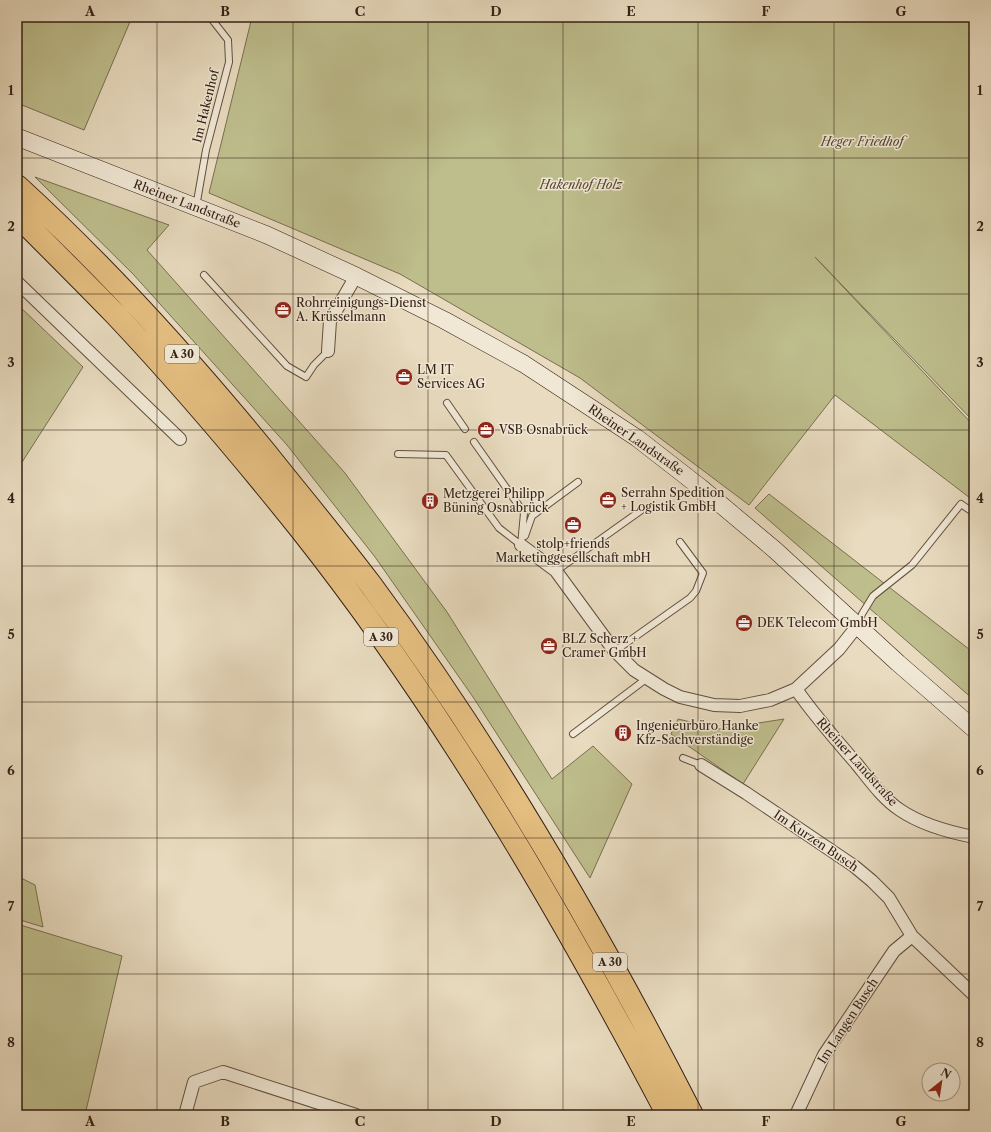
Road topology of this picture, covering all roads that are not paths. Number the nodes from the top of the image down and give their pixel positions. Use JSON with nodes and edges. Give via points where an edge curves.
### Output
{"nodes":[{"id":1,"x":210,"y":17,"type":"edge"},
{"id":2,"x":17,"y":137,"type":"edge"},
{"id":3,"x":19,"y":188,"type":"edge"},
{"id":4,"x":196,"y":207,"type":"junction"},
{"id":5,"x":17,"y":215,"type":"edge"},
{"id":6,"x":204,"y":275,"type":"dead end"},
{"id":7,"x":356,"y":276,"type":"junction"},
{"id":8,"x":17,"y":282,"type":"edge"},
{"id":9,"x":328,"y":351,"type":"joint"},
{"id":10,"x":447,"y":403,"type":"dead end"},
{"id":11,"x":465,"y":429,"type":"dead end"},
{"id":12,"x":180,"y":439,"type":"dead end"},
{"id":13,"x":474,"y":442,"type":"dead end"},
{"id":14,"x":398,"y":454,"type":"dead end"},
{"id":15,"x":578,"y":482,"type":"dead end"},
{"id":16,"x":643,"y":509,"type":"dead end"},
{"id":17,"x":974,"y":513,"type":"edge"},
{"id":18,"x":680,"y":542,"type":"dead end"},
{"id":19,"x":522,"y":545,"type":"junction"},
{"id":20,"x":556,"y":571,"type":"junction"},
{"id":21,"x":858,"y":625,"type":"junction"},
{"id":22,"x":615,"y":651,"type":"junction"},
{"id":23,"x":646,"y":679,"type":"junction"},
{"id":24,"x":796,"y":689,"type":"junction"},
{"id":25,"x":974,"y":728,"type":"edge"},
{"id":26,"x":573,"y":734,"type":"dead end"},
{"id":27,"x":683,"y":758,"type":"dead end"},
{"id":28,"x":701,"y":765,"type":"joint"},
{"id":29,"x":974,"y":837,"type":"edge"},
{"id":30,"x":912,"y":936,"type":"junction"},
{"id":31,"x":974,"y":995,"type":"edge"},
{"id":32,"x":185,"y":1115,"type":"edge"},
{"id":33,"x":356,"y":1115,"type":"edge"},
{"id":34,"x":668,"y":1115,"type":"edge"},
{"id":35,"x":692,"y":1115,"type":"edge"},
{"id":36,"x":796,"y":1115,"type":"edge"}],
"edges":[{"from":1,"to":4,"type":"lane","name":"Im Hakenhof","via":[[228,40],[229,62],[206,150]]},
{"from":2,"to":4,"type":"street","name":"Rheiner Landstraße"},
{"from":3,"to":35,"type":"highway","number":"A 30","via":[[101,268],[188,360],[371,585],[445,691],[523,811],[581,909]]},
{"from":4,"to":7,"type":"street","name":"Rheiner Landstraße","via":[[267,235]]},
{"from":5,"to":34,"type":"highway","number":"A 30","via":[[115,314],[186,392],[303,532],[357,604],[452,741],[517,845]]},
{"from":6,"to":9,"type":"lane","via":[[287,366],[306,377]]},
{"from":7,"to":9,"type":"street","via":[[330,321]]},
{"from":7,"to":21,"type":"street","name":"Rheiner Landstraße","via":[[524,364],[637,438],[718,501]]},
{"from":8,"to":12,"type":"street"},
{"from":10,"to":11,"type":"lane"},
{"from":13,"to":19,"type":"lane","via":[[524,513]]},
{"from":14,"to":19,"type":"lane","via":[[446,455],[499,528]]},
{"from":15,"to":19,"type":"lane","via":[[532,516]]},
{"from":16,"to":20,"type":"lane"},
{"from":17,"to":21,"type":"lane","via":[[961,504],[912,565],[873,596]]},
{"from":18,"to":22,"type":"lane","via":[[703,573],[696,591],[690,598]]},
{"from":19,"to":20,"type":"street"},
{"from":20,"to":22,"type":"street"},
{"from":21,"to":24,"type":"street","via":[[839,649]]},
{"from":21,"to":25,"type":"street","name":"Rheiner Landstraße"},
{"from":22,"to":23,"type":"street"},
{"from":23,"to":24,"type":"street","via":[[680,697],[714,706],[740,706],[770,700]]},
{"from":23,"to":26,"type":"lane"},
{"from":24,"to":29,"type":"street","name":"Rheiner Landstraße","via":[[880,791],[899,810],[922,822]]},
{"from":27,"to":28,"type":"lane"},
{"from":28,"to":30,"type":"street","name":"Im Kurzen Busch","via":[[860,871],[888,898]]},
{"from":30,"to":31,"type":"street","name":"Im Kurzen Busch"},
{"from":30,"to":36,"type":"street","name":"Im Langen Busch","via":[[894,951],[824,1055]]},
{"from":32,"to":33,"type":"street","via":[[194,1082],[223,1072]]}]}
